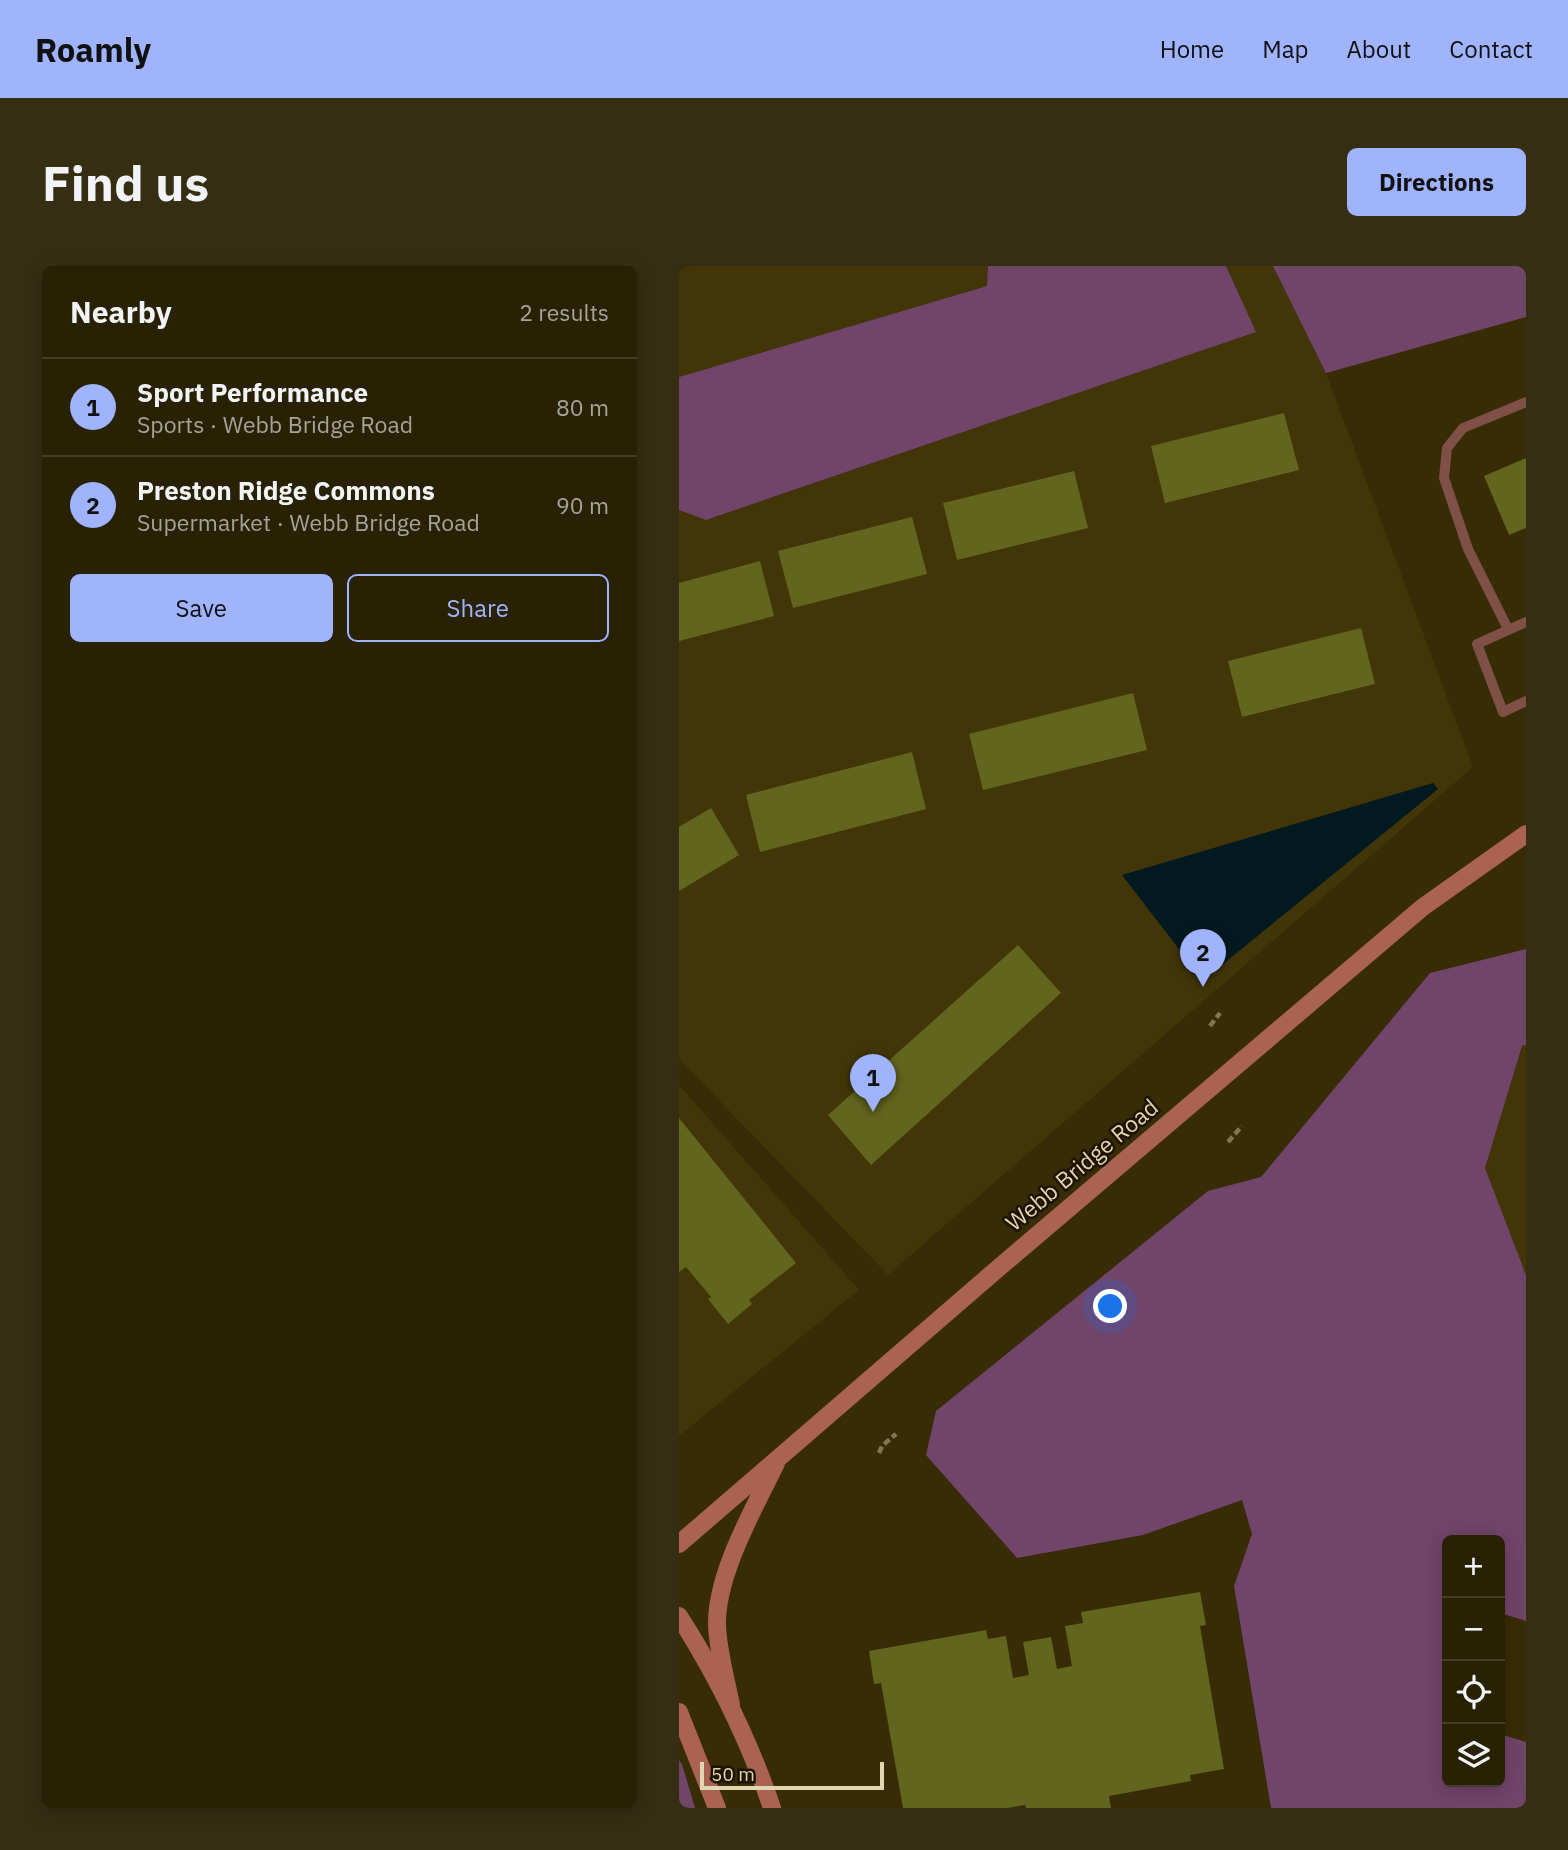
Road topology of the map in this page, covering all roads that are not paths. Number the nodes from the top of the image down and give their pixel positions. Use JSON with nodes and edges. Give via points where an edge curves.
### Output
{"nodes":[{"id":1,"x":1526,"y":402,"type":"edge"},
{"id":2,"x":1526,"y":622,"type":"edge"},
{"id":3,"x":1508,"y":629,"type":"junction"},
{"id":4,"x":1526,"y":701,"type":"edge"},
{"id":5,"x":1526,"y":834,"type":"edge"},
{"id":6,"x":779,"y":1457,"type":"junction"},
{"id":7,"x":679,"y":1544,"type":"edge"},
{"id":8,"x":679,"y":1616,"type":"edge"},
{"id":9,"x":731,"y":1705,"type":"junction"},
{"id":10,"x":679,"y":1712,"type":"edge"},
{"id":11,"x":717,"y":1808,"type":"edge"},
{"id":12,"x":772,"y":1808,"type":"edge"}],
"edges":[{"from":1,"to":3,"type":"lane","via":[[1463,428],[1447,448],[1444,478],[1468,549]]},
{"from":2,"to":3,"type":"lane"},
{"from":3,"to":4,"type":"lane","via":[[1477,644],[1503,712]]},
{"from":5,"to":6,"type":"street","name":"Webb Bridge Road","via":[[1413,916]]},
{"from":6,"to":7,"type":"street","name":"Webb Bridge Road"},
{"from":6,"to":9,"type":"street","via":[[740,1538],[720,1594],[717,1624]]},
{"from":8,"to":9,"type":"street"},
{"from":9,"to":12,"type":"street"},
{"from":10,"to":11,"type":"street"}]}
